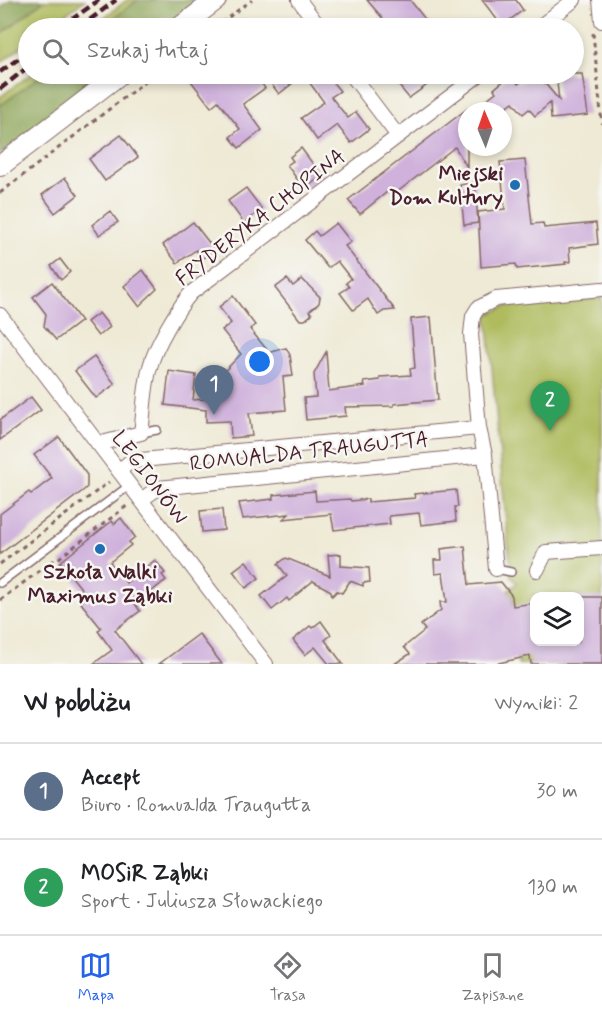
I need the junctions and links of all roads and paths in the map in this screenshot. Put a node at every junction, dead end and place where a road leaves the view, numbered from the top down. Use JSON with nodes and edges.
{"nodes":[{"id":1,"x":216,"y":0,"type":"edge"},
{"id":2,"x":252,"y":0,"type":"edge"},
{"id":3,"x":299,"y":0,"type":"edge"},
{"id":4,"x":574,"y":0,"type":"edge"},
{"id":5,"x":600,"y":0,"type":"edge"},
{"id":6,"x":192,"y":18,"type":"edge"},
{"id":7,"x":228,"y":18,"type":"edge"},
{"id":8,"x":313,"y":18,"type":"edge"},
{"id":9,"x":551,"y":18,"type":"edge"},
{"id":10,"x":597,"y":23,"type":"edge"},
{"id":11,"x":107,"y":84,"type":"edge"},
{"id":12,"x":142,"y":84,"type":"edge"},
{"id":13,"x":359,"y":84,"type":"edge"},
{"id":14,"x":467,"y":84,"type":"edge"},
{"id":15,"x":602,"y":124,"type":"edge"},
{"id":16,"x":398,"y":136,"type":"junction"},
{"id":17,"x":0,"y":166,"type":"edge"},
{"id":18,"x":0,"y":193,"type":"edge"},
{"id":19,"x":602,"y":289,"type":"edge"},
{"id":20,"x":0,"y":315,"type":"edge"},
{"id":21,"x":479,"y":428,"type":"junction"},
{"id":22,"x":157,"y":430,"type":"dead end"},
{"id":23,"x":141,"y":434,"type":"junction"},
{"id":24,"x":98,"y":444,"type":"junction"},
{"id":25,"x":486,"y":454,"type":"junction"},
{"id":26,"x":116,"y":475,"type":"junction"},
{"id":27,"x":130,"y":485,"type":"junction"},
{"id":28,"x":136,"y":501,"type":"junction"},
{"id":29,"x":602,"y":548,"type":"edge"},
{"id":30,"x":0,"y":564,"type":"edge"},
{"id":31,"x":496,"y":569,"type":"joint"},
{"id":32,"x":537,"y":570,"type":"dead end"},
{"id":33,"x":511,"y":572,"type":"dead end"},
{"id":34,"x":0,"y":583,"type":"edge"},
{"id":35,"x":0,"y":600,"type":"edge"},
{"id":36,"x":266,"y":664,"type":"edge"}],
"edges":[{"from":1,"to":6,"type":"street"},
{"from":2,"to":7,"type":"path"},
{"from":3,"to":8,"type":"street"},
{"from":4,"to":9,"type":"street"},
{"from":5,"to":10,"type":"street"},
{"from":10,"to":15,"type":"path"},
{"from":11,"to":17,"type":"street"},
{"from":12,"to":18,"type":"path"},
{"from":13,"to":16,"type":"street"},
{"from":14,"to":16,"type":"street","name":"FRYDERYKA CHOPINA"},
{"from":16,"to":23,"type":"street","name":"FRYDERYKA CHOPINA"},
{"from":19,"to":21,"type":"street"},
{"from":20,"to":24,"type":"street","name":"LEGIONÓW"},
{"from":21,"to":25,"type":"street"},
{"from":21,"to":26,"type":"street","name":"ROMUALDA TRAUGUTTA"},
{"from":22,"to":23,"type":"lane"},
{"from":23,"to":24,"type":"street"},
{"from":24,"to":26,"type":"street","name":"LEGIONÓW"},
{"from":25,"to":28,"type":"street","name":"ROMUALDA TRAUGUTTA"},
{"from":25,"to":31,"type":"street"},
{"from":26,"to":27,"type":"street","name":"LEGIONÓW"},
{"from":26,"to":30,"type":"path"},
{"from":27,"to":28,"type":"street","name":"LEGIONÓW"},
{"from":27,"to":34,"type":"lane"},
{"from":28,"to":35,"type":"path"},
{"from":28,"to":36,"type":"street","name":"LEGIONÓW"},
{"from":29,"to":32,"type":"street"},
{"from":31,"to":33,"type":"lane"}]}
